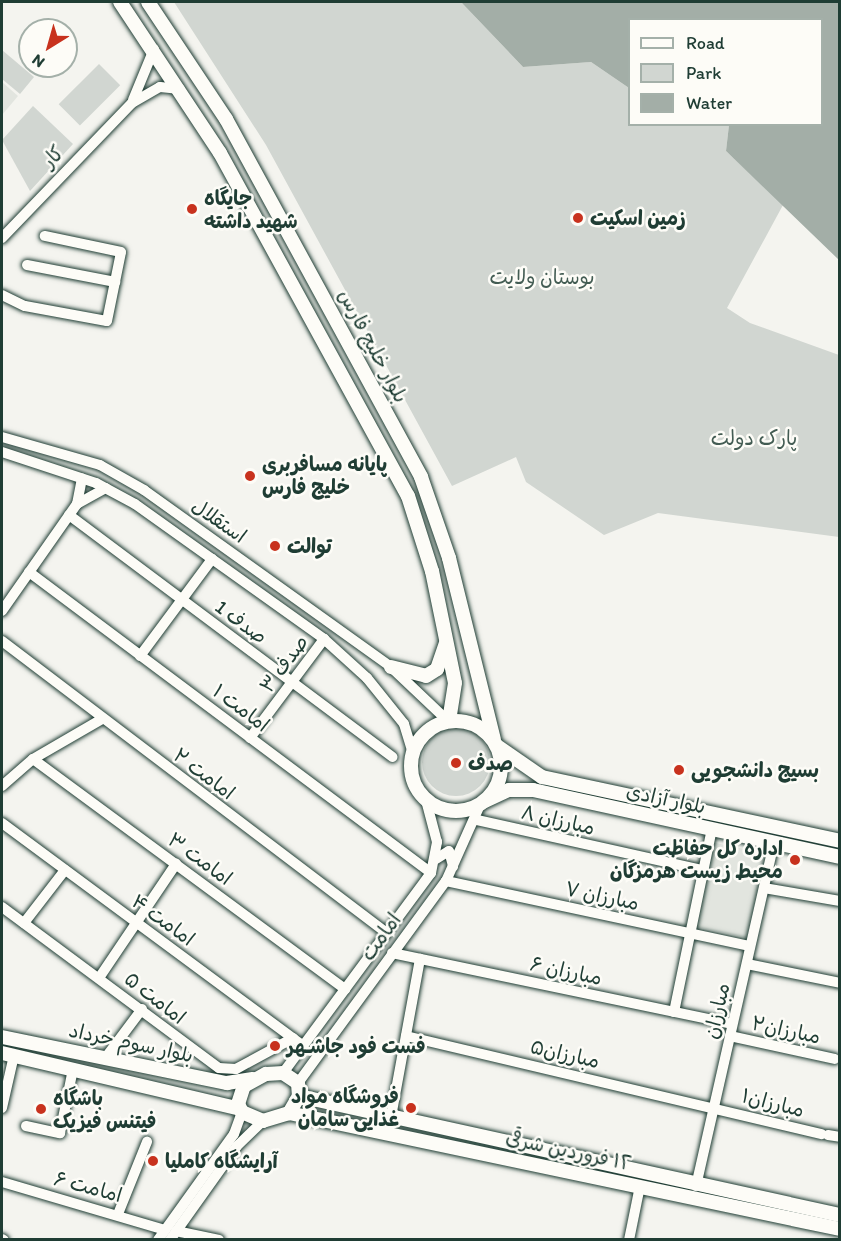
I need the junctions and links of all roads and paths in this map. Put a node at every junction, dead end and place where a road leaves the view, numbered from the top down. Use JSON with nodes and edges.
{"nodes":[{"id":1,"x":120,"y":2,"type":"edge"},
{"id":2,"x":148,"y":2,"type":"edge"},
{"id":3,"x":154,"y":49,"type":"junction"},
{"id":4,"x":180,"y":89,"type":"junction"},
{"id":5,"x":132,"y":103,"type":"junction"},
{"id":6,"x":45,"y":236,"type":"dead end"},
{"id":7,"x":2,"y":238,"type":"edge"},
{"id":8,"x":27,"y":265,"type":"dead end"},
{"id":9,"x":115,"y":282,"type":"junction"},
{"id":10,"x":2,"y":295,"type":"edge"},
{"id":11,"x":2,"y":436,"type":"edge"},
{"id":12,"x":2,"y":452,"type":"edge"},
{"id":13,"x":82,"y":478,"type":"junction"},
{"id":14,"x":106,"y":488,"type":"junction"},
{"id":15,"x":77,"y":504,"type":"junction"},
{"id":16,"x":69,"y":515,"type":"junction"},
{"id":17,"x":212,"y":559,"type":"junction"},
{"id":18,"x":29,"y":572,"type":"junction"},
{"id":19,"x":182,"y":600,"type":"junction"},
{"id":20,"x":3,"y":606,"type":"edge"},
{"id":21,"x":324,"y":639,"type":"junction"},
{"id":22,"x":2,"y":641,"type":"edge"},
{"id":23,"x":447,"y":641,"type":"junction"},
{"id":24,"x":140,"y":656,"type":"junction"},
{"id":25,"x":391,"y":667,"type":"junction"},
{"id":26,"x":292,"y":683,"type":"junction"},
{"id":27,"x":102,"y":720,"type":"junction"},
{"id":28,"x":449,"y":721,"type":"junction"},
{"id":29,"x":250,"y":738,"type":"junction"},
{"id":30,"x":495,"y":743,"type":"junction"},
{"id":31,"x":413,"y":753,"type":"junction"},
{"id":32,"x":392,"y":757,"type":"dead end"},
{"id":33,"x":33,"y":759,"type":"junction"},
{"id":34,"x":2,"y":786,"type":"edge"},
{"id":35,"x":426,"y":800,"type":"junction"},
{"id":36,"x":483,"y":803,"type":"junction"},
{"id":37,"x":477,"y":820,"type":"junction"},
{"id":38,"x":2,"y":823,"type":"edge"},
{"id":39,"x":712,"y":830,"type":"junction"},
{"id":40,"x":840,"y":840,"type":"edge"},
{"id":41,"x":774,"y":843,"type":"junction"},
{"id":42,"x":840,"y":857,"type":"edge"},
{"id":43,"x":436,"y":859,"type":"junction"},
{"id":44,"x":176,"y":864,"type":"junction"},
{"id":45,"x":452,"y":869,"type":"junction"},
{"id":46,"x":65,"y":870,"type":"junction"},
{"id":47,"x":702,"y":870,"type":"junction"},
{"id":48,"x":431,"y":873,"type":"junction"},
{"id":49,"x":446,"y":880,"type":"junction"},
{"id":50,"x":764,"y":888,"type":"junction"},
{"id":51,"x":840,"y":901,"type":"edge"},
{"id":52,"x":2,"y":907,"type":"edge"},
{"id":53,"x":24,"y":923,"type":"junction"},
{"id":54,"x":137,"y":923,"type":"junction"},
{"id":55,"x":387,"y":933,"type":"junction"},
{"id":56,"x":687,"y":933,"type":"junction"},
{"id":57,"x":750,"y":946,"type":"junction"},
{"id":58,"x":392,"y":953,"type":"junction"},
{"id":59,"x":420,"y":959,"type":"junction"},
{"id":60,"x":747,"y":964,"type":"junction"},
{"id":61,"x":99,"y":978,"type":"junction"},
{"id":62,"x":840,"y":983,"type":"edge"},
{"id":63,"x":345,"y":989,"type":"junction"},
{"id":64,"x":142,"y":1010,"type":"junction"},
{"id":65,"x":674,"y":1012,"type":"junction"},
{"id":66,"x":732,"y":1024,"type":"junction"},
{"id":67,"x":406,"y":1036,"type":"junction"},
{"id":68,"x":730,"y":1036,"type":"junction"},
{"id":69,"x":2,"y":1037,"type":"edge"},
{"id":70,"x":293,"y":1038,"type":"junction"},
{"id":71,"x":303,"y":1046,"type":"junction"},
{"id":72,"x":8,"y":1054,"type":"edge"},
{"id":73,"x":106,"y":1057,"type":"junction"},
{"id":74,"x":835,"y":1059,"type":"dead end"},
{"id":75,"x":73,"y":1069,"type":"junction"},
{"id":76,"x":283,"y":1072,"type":"junction"},
{"id":77,"x":202,"y":1078,"type":"junction"},
{"id":78,"x":253,"y":1079,"type":"junction"},
{"id":79,"x":298,"y":1089,"type":"junction"},
{"id":80,"x":203,"y":1098,"type":"junction"},
{"id":81,"x":328,"y":1104,"type":"junction"},
{"id":82,"x":2,"y":1108,"type":"edge"},
{"id":83,"x":716,"y":1108,"type":"junction"},
{"id":84,"x":241,"y":1111,"type":"junction"},
{"id":85,"x":289,"y":1113,"type":"junction"},
{"id":86,"x":391,"y":1117,"type":"junction"},
{"id":87,"x":326,"y":1119,"type":"junction"},
{"id":88,"x":263,"y":1121,"type":"junction"},
{"id":89,"x":26,"y":1125,"type":"dead end"},
{"id":90,"x":840,"y":1137,"type":"edge"},
{"id":91,"x":147,"y":1142,"type":"dead end"},
{"id":92,"x":2,"y":1182,"type":"edge"},
{"id":93,"x":640,"y":1186,"type":"junction"},
{"id":94,"x":696,"y":1186,"type":"junction"},
{"id":95,"x":118,"y":1214,"type":"junction"},
{"id":96,"x":840,"y":1215,"type":"edge"},
{"id":97,"x":840,"y":1229,"type":"edge"},
{"id":98,"x":167,"y":1235,"type":"edge"},
{"id":99,"x":219,"y":1239,"type":"edge"},
{"id":100,"x":629,"y":1239,"type":"edge"}],
"edges":[{"from":1,"to":3,"type":"main road","name":"بلوار خلیج فارس"},
{"from":2,"to":30,"type":"main road","name":"بلوار خلیج فارس"},
{"from":3,"to":4,"type":"main road","name":"بلوار خلیج فارس"},
{"from":3,"to":5,"type":"street"},
{"from":4,"to":5,"type":"street"},
{"from":4,"to":23,"type":"main road","name":"بلوار خلیج فارس"},
{"from":5,"to":7,"type":"street","name":"کار"},
{"from":6,"to":9,"type":"street"},
{"from":8,"to":9,"type":"street"},
{"from":9,"to":10,"type":"street"},
{"from":11,"to":25,"type":"street","name":"استقلال"},
{"from":12,"to":13,"type":"street","name":"استقلال"},
{"from":13,"to":14,"type":"street","name":"استقلال"},
{"from":13,"to":15,"type":"street"},
{"from":14,"to":15,"type":"street"},
{"from":14,"to":17,"type":"street","name":"استقلال"},
{"from":15,"to":16,"type":"street"},
{"from":16,"to":18,"type":"street"},
{"from":16,"to":19,"type":"street","name":"صدف 1"},
{"from":17,"to":19,"type":"street"},
{"from":17,"to":21,"type":"street","name":"استقلال"},
{"from":18,"to":20,"type":"street"},
{"from":18,"to":24,"type":"street","name":"امامت ۱"},
{"from":19,"to":24,"type":"street"},
{"from":19,"to":26,"type":"street","name":"صدف 1"},
{"from":21,"to":26,"type":"street","name":"صدف ۳"},
{"from":21,"to":31,"type":"street","name":"استقلال"},
{"from":22,"to":27,"type":"street","name":"امامت ۲"},
{"from":23,"to":25,"type":"main road"},
{"from":23,"to":28,"type":"main road","name":"بلوار خلیج فارس"},
{"from":24,"to":29,"type":"street","name":"امامت ۱"},
{"from":25,"to":28,"type":"street","name":"استقلال"},
{"from":26,"to":29,"type":"street","name":"صدف ۳"},
{"from":26,"to":32,"type":"street","name":"صدف 1"},
{"from":27,"to":33,"type":"street"},
{"from":27,"to":55,"type":"street","name":"امامت ۲"},
{"from":28,"to":30,"type":"main road"},
{"from":28,"to":31,"type":"main road"},
{"from":29,"to":48,"type":"street","name":"امامت ۱"},
{"from":30,"to":36,"type":"main road"},
{"from":30,"to":40,"type":"main road","name":"بلوار آزادی"},
{"from":31,"to":35,"type":"main road"},
{"from":33,"to":34,"type":"street"},
{"from":33,"to":44,"type":"street","name":"امامت ۳"},
{"from":35,"to":36,"type":"main road"},
{"from":35,"to":43,"type":"street","name":"امامت"},
{"from":36,"to":37,"type":"street","name":"امامت"},
{"from":36,"to":39,"type":"main road","name":"بلوار آزادی"},
{"from":37,"to":45,"type":"street","name":"امامت"},
{"from":37,"to":47,"type":"street","name":"مبارزان ۸"},
{"from":38,"to":46,"type":"street","name":"امامت ۴"},
{"from":39,"to":41,"type":"main road","name":"بلوار آزادی"},
{"from":39,"to":47,"type":"street"},
{"from":41,"to":42,"type":"main road","name":"بلوار آزادی"},
{"from":41,"to":50,"type":"street","name":"مبارزان"},
{"from":43,"to":45,"type":"street"},
{"from":43,"to":48,"type":"street","name":"امامت"},
{"from":44,"to":54,"type":"street"},
{"from":44,"to":63,"type":"street","name":"امامت ۳"},
{"from":45,"to":49,"type":"street","name":"امامت"},
{"from":46,"to":53,"type":"street"},
{"from":46,"to":54,"type":"street","name":"امامت ۴"},
{"from":47,"to":56,"type":"street"},
{"from":48,"to":55,"type":"street","name":"امامت"},
{"from":49,"to":56,"type":"street","name":"مبارزان ۷"},
{"from":49,"to":58,"type":"street","name":"امامت"},
{"from":50,"to":51,"type":"street"},
{"from":50,"to":57,"type":"street","name":"مبارزان"},
{"from":52,"to":53,"type":"street","name":"امامت ۵"},
{"from":53,"to":61,"type":"street","name":"امامت ۵"},
{"from":54,"to":61,"type":"street"},
{"from":54,"to":70,"type":"street","name":"امامت ۴"},
{"from":55,"to":63,"type":"street","name":"امامت"},
{"from":56,"to":57,"type":"street","name":"مبارزان ۷"},
{"from":56,"to":65,"type":"street"},
{"from":57,"to":60,"type":"street","name":"مبارزان"},
{"from":58,"to":59,"type":"street","name":"مبارزان ۶"},
{"from":58,"to":79,"type":"street","name":"امامت"},
{"from":59,"to":65,"type":"street","name":"مبارزان ۶"},
{"from":59,"to":67,"type":"street"},
{"from":60,"to":62,"type":"street"},
{"from":60,"to":66,"type":"street","name":"مبارزان"},
{"from":61,"to":64,"type":"street","name":"امامت ۵"},
{"from":63,"to":71,"type":"street","name":"امامت"},
{"from":64,"to":70,"type":"street","name":"امامت ۵"},
{"from":64,"to":73,"type":"street"},
{"from":65,"to":66,"type":"street","name":"مبارزان ۶"},
{"from":66,"to":68,"type":"street","name":"مبارزان"},
{"from":67,"to":83,"type":"street","name":"مبارزان۵"},
{"from":67,"to":86,"type":"street"},
{"from":68,"to":74,"type":"street","name":"مبارزان۲"},
{"from":68,"to":83,"type":"street","name":"مبارزان"},
{"from":69,"to":73,"type":"main road","name":"بلوار سوم خرداد"},
{"from":70,"to":71,"type":"street","name":"امامت ۴"},
{"from":71,"to":76,"type":"street","name":"امامت"},
{"from":72,"to":75,"type":"main road","name":"بلوار سوم خرداد"},
{"from":72,"to":82,"type":"street"},
{"from":73,"to":77,"type":"main road","name":"بلوار سوم خرداد"},
{"from":75,"to":80,"type":"main road","name":"بلوار سوم خرداد"},
{"from":75,"to":89,"type":"street"},
{"from":76,"to":78,"type":"main road"},
{"from":76,"to":79,"type":"main road"},
{"from":77,"to":78,"type":"main road","name":"بلوار سوم خرداد"},
{"from":77,"to":80,"type":"main road"},
{"from":78,"to":84,"type":"main road"},
{"from":79,"to":81,"type":"main road","name":"١٢ فروردین شرقی"},
{"from":79,"to":85,"type":"main road"},
{"from":80,"to":84,"type":"main road","name":"بلوار سوم خرداد"},
{"from":81,"to":86,"type":"main road","name":"١٢ فروردین شرقی"},
{"from":81,"to":87,"type":"main road"},
{"from":83,"to":90,"type":"street","name":"مبارزان۱"},
{"from":83,"to":94,"type":"street","name":"مبارزان"},
{"from":84,"to":88,"type":"main road"},
{"from":84,"to":98,"type":"street"},
{"from":85,"to":87,"type":"main road","name":"١٢ فروردین شرقی"},
{"from":85,"to":88,"type":"main road"},
{"from":86,"to":94,"type":"main road","name":"١٢ فروردین شرقی"},
{"from":87,"to":93,"type":"main road","name":"١٢ فروردین شرقی"},
{"from":88,"to":98,"type":"street"},
{"from":91,"to":95,"type":"street"},
{"from":92,"to":95,"type":"street","name":"امامت ۶"},
{"from":93,"to":97,"type":"main road","name":"١٢ فروردین شرقی"},
{"from":93,"to":100,"type":"street"},
{"from":94,"to":96,"type":"main road","name":"١٢ فروردین شرقی"},
{"from":95,"to":98,"type":"street","name":"امامت ۶"},
{"from":98,"to":99,"type":"street","name":"امامت ۶"}]}
